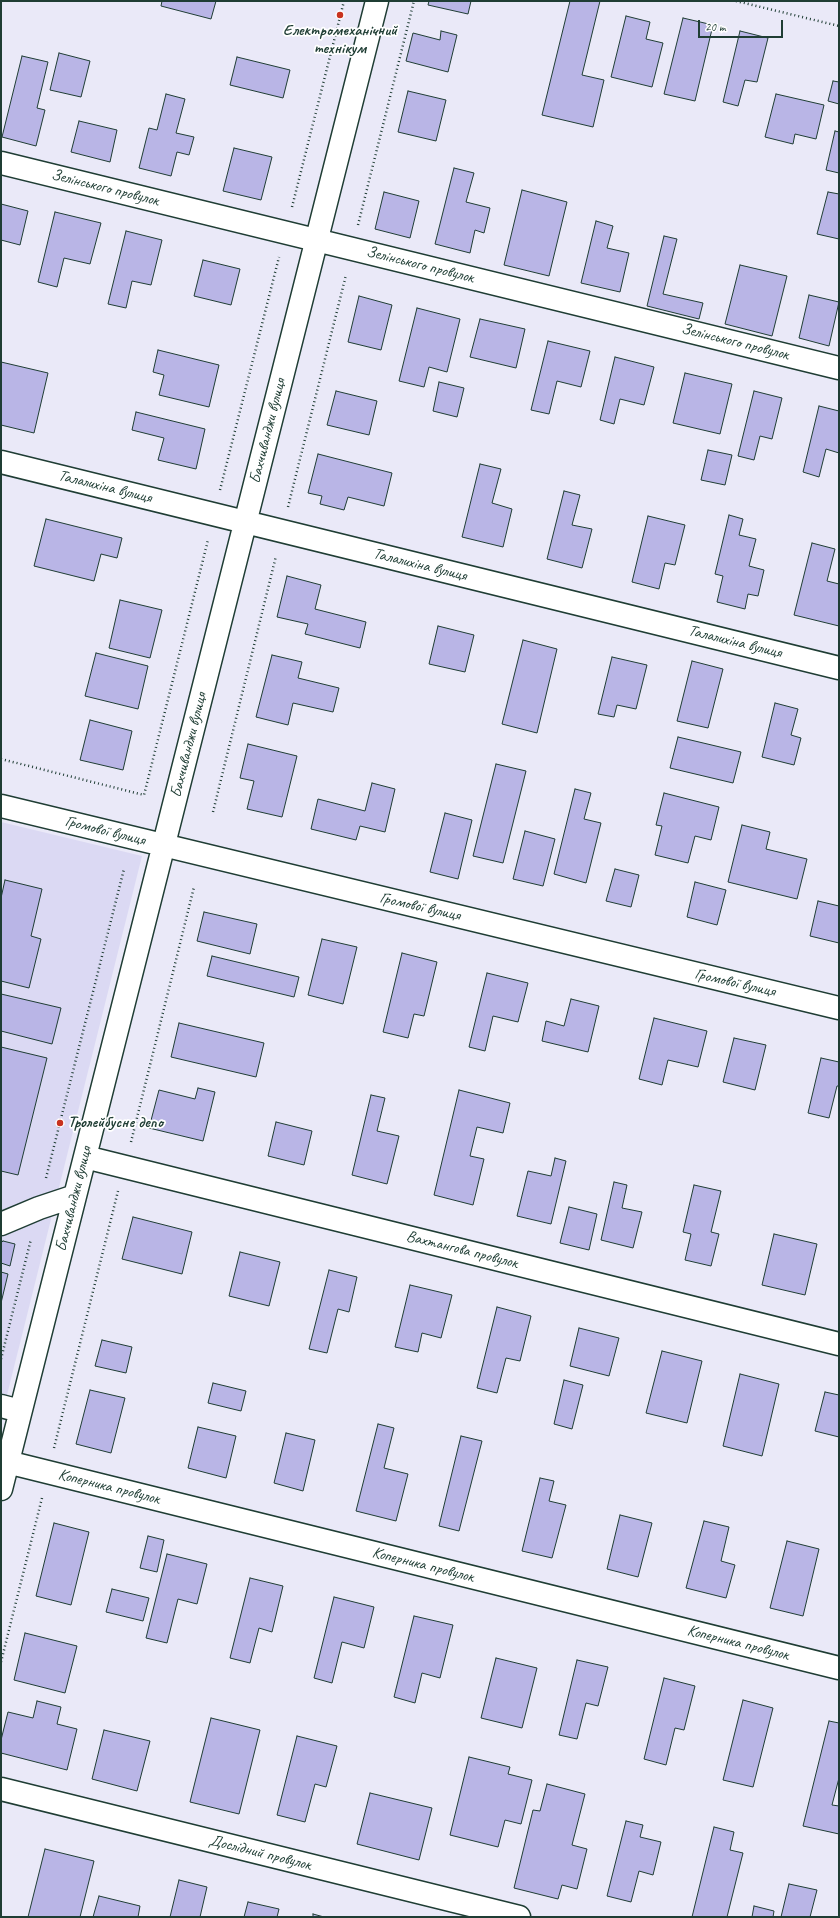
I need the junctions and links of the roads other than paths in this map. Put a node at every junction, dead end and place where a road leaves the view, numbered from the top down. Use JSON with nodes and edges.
{"nodes":[{"id":1,"x":377,"y":1,"type":"edge"},
{"id":2,"x":1,"y":163,"type":"edge"},
{"id":3,"x":316,"y":240,"type":"junction"},
{"id":4,"x":839,"y":368,"type":"edge"},
{"id":5,"x":1,"y":462,"type":"edge"},
{"id":6,"x":245,"y":522,"type":"junction"},
{"id":7,"x":839,"y":668,"type":"edge"},
{"id":8,"x":1,"y":806,"type":"edge"},
{"id":9,"x":163,"y":846,"type":"junction"},
{"id":10,"x":839,"y":1008,"type":"edge"},
{"id":11,"x":85,"y":1156,"type":"junction"},
{"id":12,"x":75,"y":1196,"type":"junction"},
{"id":13,"x":1,"y":1224,"type":"edge"},
{"id":14,"x":839,"y":1344,"type":"edge"},
{"id":15,"x":11,"y":1409,"type":"edge"},
{"id":16,"x":8,"y":1462,"type":"junction"},
{"id":17,"x":1,"y":1488,"type":"edge"},
{"id":18,"x":839,"y":1668,"type":"edge"},
{"id":19,"x":1,"y":1789,"type":"edge"},
{"id":20,"x":519,"y":1917,"type":"edge"}],
"edges":[{"from":1,"to":3,"type":"street","name":"Бахчиванджи вулиця"},
{"from":2,"to":3,"type":"street","name":"Зелінського провулок"},
{"from":3,"to":4,"type":"street","name":"Зелінського провулок"},
{"from":3,"to":6,"type":"street","name":"Бахчиванджи вулиця"},
{"from":5,"to":6,"type":"street","name":"Талалихіна вулиця"},
{"from":6,"to":7,"type":"street","name":"Талалихіна вулиця"},
{"from":6,"to":9,"type":"street","name":"Бахчиванджи вулиця"},
{"from":8,"to":9,"type":"street","name":"Громової вулиця"},
{"from":9,"to":10,"type":"street","name":"Громової вулиця"},
{"from":9,"to":11,"type":"street","name":"Бахчиванджи вулиця"},
{"from":11,"to":12,"type":"street","name":"Бахчиванджи вулиця"},
{"from":11,"to":14,"type":"street","name":"Вахтангова провулок"},
{"from":12,"to":13,"type":"street"},
{"from":12,"to":15,"type":"street","name":"Бахчиванджи вулиця"},
{"from":15,"to":16,"type":"street","name":"Бахчиванджи вулиця"},
{"from":16,"to":17,"type":"street","name":"Бахчиванджи вулиця"},
{"from":16,"to":18,"type":"street","name":"Коперника провулок"},
{"from":19,"to":20,"type":"street","name":"Дослідний провулок"}]}
